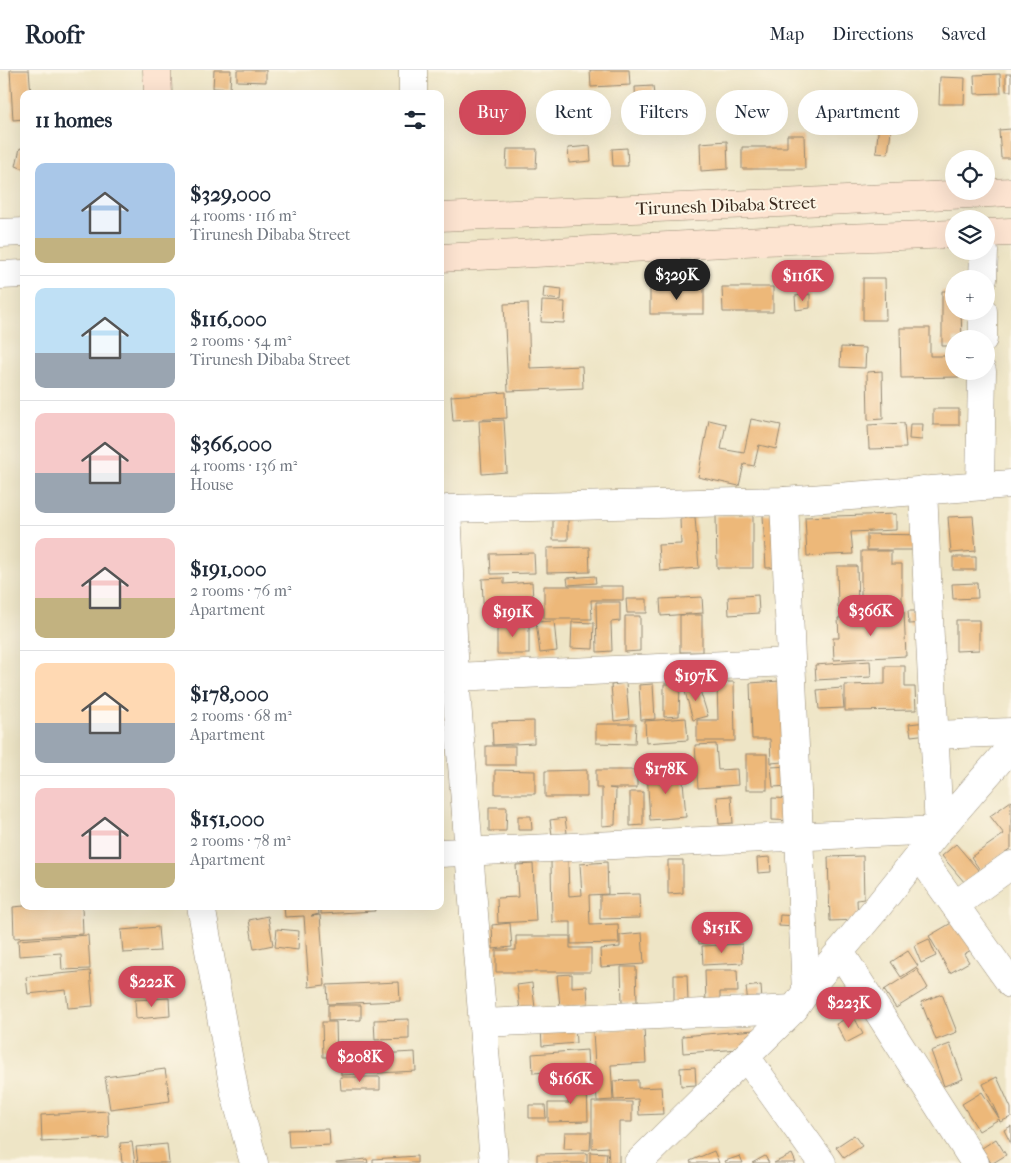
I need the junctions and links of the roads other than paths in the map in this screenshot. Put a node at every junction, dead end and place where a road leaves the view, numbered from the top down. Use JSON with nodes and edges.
{"nodes":[{"id":1,"x":157,"y":70,"type":"edge"},
{"id":2,"x":413,"y":70,"type":"edge"},
{"id":3,"x":158,"y":90,"type":"edge"},
{"id":4,"x":413,"y":90,"type":"edge"},
{"id":5,"x":1011,"y":192,"type":"edge"},
{"id":6,"x":444,"y":217,"type":"edge"},
{"id":7,"x":20,"y":232,"type":"edge"},
{"id":8,"x":1011,"y":232,"type":"edge"},
{"id":9,"x":995,"y":233,"type":"edge"},
{"id":10,"x":0,"y":234,"type":"edge"},
{"id":11,"x":945,"y":234,"type":"edge"},
{"id":12,"x":444,"y":258,"type":"edge"},
{"id":13,"x":20,"y":274,"type":"edge"},
{"id":14,"x":0,"y":275,"type":"edge"},
{"id":15,"x":982,"y":380,"type":"edge"},
{"id":16,"x":1011,"y":484,"type":"edge"},
{"id":17,"x":980,"y":486,"type":"junction"},
{"id":18,"x":923,"y":490,"type":"junction"},
{"id":19,"x":784,"y":501,"type":"junction"},
{"id":20,"x":791,"y":662,"type":"junction"},
{"id":21,"x":455,"y":677,"type":"junction"},
{"id":22,"x":1011,"y":732,"type":"edge"},
{"id":23,"x":935,"y":735,"type":"junction"},
{"id":24,"x":1011,"y":747,"type":"edge"},
{"id":25,"x":939,"y":830,"type":"junction"},
{"id":26,"x":799,"y":836,"type":"junction"},
{"id":27,"x":468,"y":851,"type":"junction"},
{"id":28,"x":444,"y":853,"type":"edge"},
{"id":29,"x":920,"y":854,"type":"junction"},
{"id":30,"x":1011,"y":865,"type":"edge"},
{"id":31,"x":955,"y":905,"type":"junction"},
{"id":32,"x":202,"y":910,"type":"edge"},
{"id":33,"x":840,"y":952,"type":"junction"},
{"id":34,"x":1011,"y":984,"type":"edge"},
{"id":35,"x":800,"y":1001,"type":"junction"},
{"id":36,"x":482,"y":1023,"type":"junction"},
{"id":37,"x":746,"y":1057,"type":"junction"},
{"id":38,"x":645,"y":1160,"type":"edge"},
{"id":39,"x":254,"y":1163,"type":"edge"},
{"id":40,"x":494,"y":1163,"type":"edge"},
{"id":41,"x":822,"y":1163,"type":"edge"},
{"id":42,"x":975,"y":1163,"type":"edge"}],
"edges":[{"from":1,"to":3,"type":"main road"},
{"from":2,"to":4,"type":"street"},
{"from":5,"to":6,"type":"main road","name":"Tirunesh Dibaba Street"},
{"from":7,"to":10,"type":"street"},
{"from":8,"to":9,"type":"main road"},
{"from":11,"to":12,"type":"main road","name":"Tirunesh Dibaba Street"},
{"from":13,"to":14,"type":"street"},
{"from":15,"to":17,"type":"street"},
{"from":16,"to":17,"type":"street"},
{"from":17,"to":18,"type":"street"},
{"from":18,"to":19,"type":"street"},
{"from":18,"to":23,"type":"street"},
{"from":19,"to":20,"type":"street"},
{"from":19,"to":21,"type":"street"},
{"from":20,"to":21,"type":"street"},
{"from":20,"to":26,"type":"street"},
{"from":21,"to":27,"type":"street"},
{"from":22,"to":23,"type":"street"},
{"from":23,"to":25,"type":"street"},
{"from":24,"to":25,"type":"street"},
{"from":25,"to":26,"type":"street"},
{"from":25,"to":29,"type":"street"},
{"from":26,"to":27,"type":"street"},
{"from":26,"to":35,"type":"street"},
{"from":27,"to":28,"type":"street"},
{"from":27,"to":36,"type":"street"},
{"from":29,"to":31,"type":"street"},
{"from":29,"to":33,"type":"street"},
{"from":30,"to":31,"type":"street"},
{"from":31,"to":34,"type":"street"},
{"from":32,"to":39,"type":"street"},
{"from":33,"to":35,"type":"street"},
{"from":33,"to":42,"type":"street"},
{"from":35,"to":36,"type":"street"},
{"from":35,"to":37,"type":"street"},
{"from":36,"to":40,"type":"street"},
{"from":37,"to":38,"type":"street"},
{"from":37,"to":41,"type":"street"}]}
